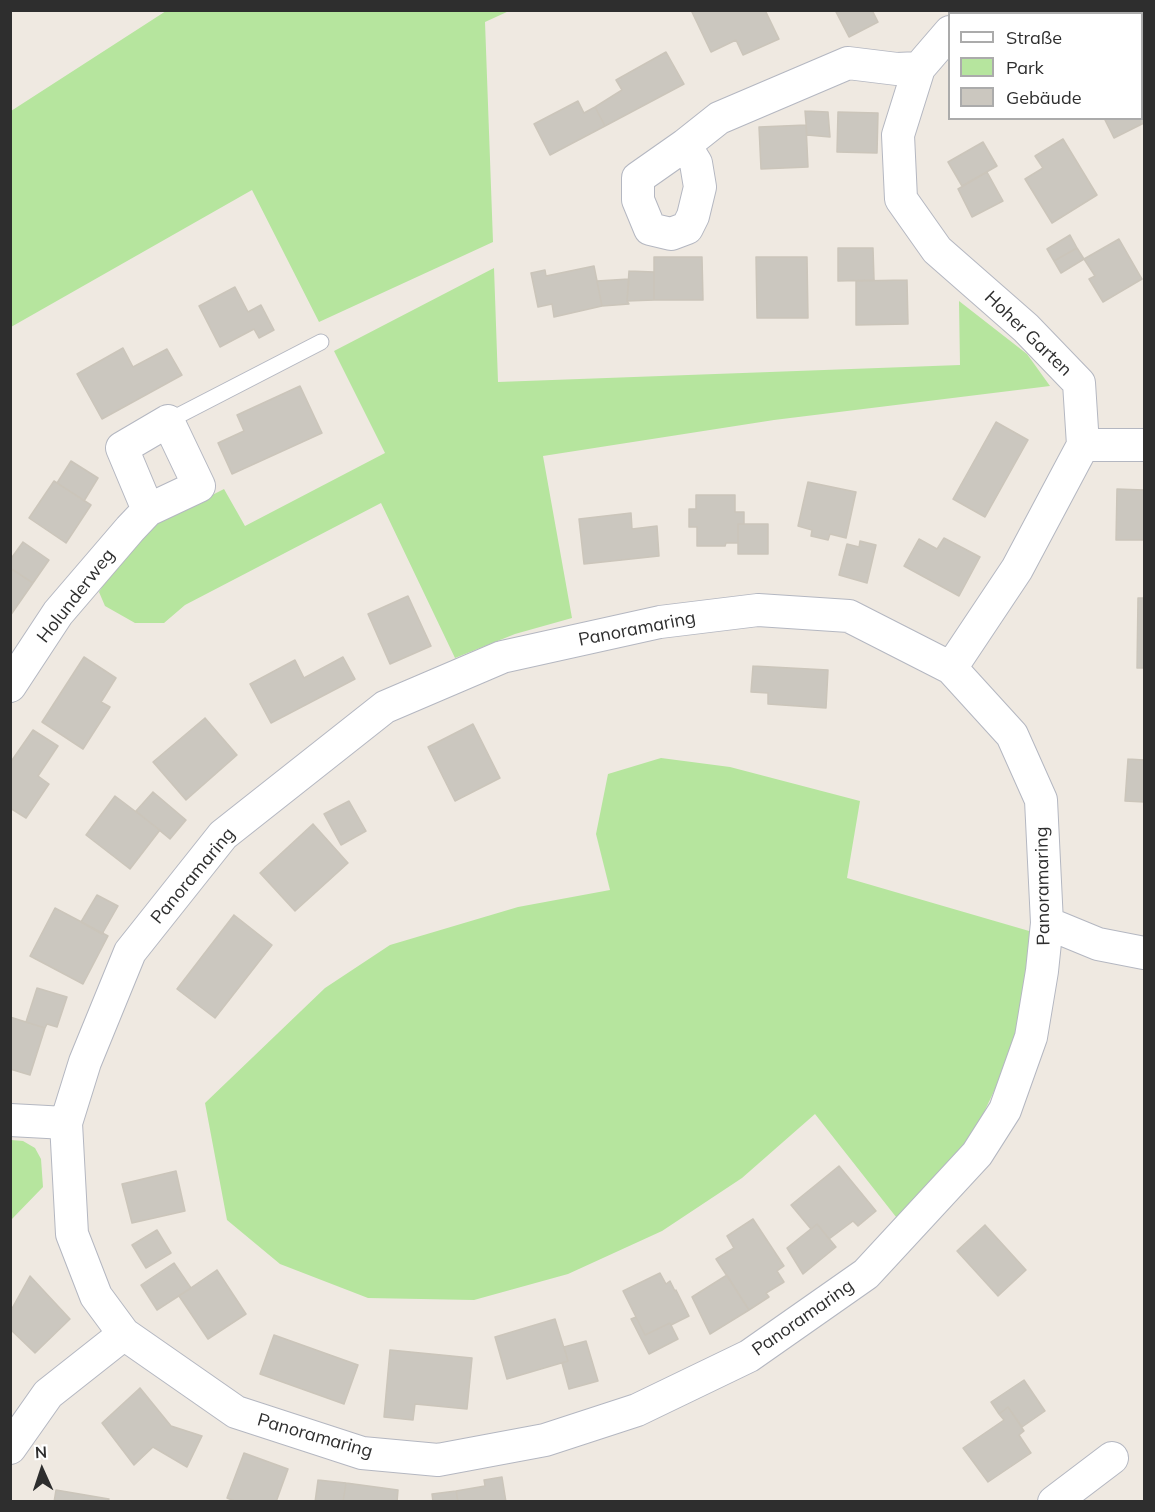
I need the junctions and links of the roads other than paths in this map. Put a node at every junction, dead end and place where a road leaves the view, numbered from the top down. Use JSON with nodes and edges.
{"nodes":[{"id":1,"x":948,"y":34,"type":"edge"},
{"id":2,"x":919,"y":68,"type":"junction"},
{"id":3,"x":685,"y":145,"type":"dead end"},
{"id":4,"x":321,"y":342,"type":"dead end"},
{"id":5,"x":168,"y":421,"type":"junction"},
{"id":6,"x":1083,"y":445,"type":"junction"},
{"id":7,"x":1144,"y":445,"type":"edge"},
{"id":8,"x":148,"y":510,"type":"junction"},
{"id":9,"x":951,"y":668,"type":"junction"},
{"id":10,"x":10,"y":686,"type":"edge"},
{"id":11,"x":1047,"y":923,"type":"junction"},
{"id":12,"x":1144,"y":953,"type":"edge"},
{"id":13,"x":10,"y":1120,"type":"edge"},
{"id":14,"x":66,"y":1123,"type":"junction"},
{"id":15,"x":124,"y":1334,"type":"junction"},
{"id":16,"x":10,"y":1448,"type":"edge"},
{"id":17,"x":1112,"y":1458,"type":"dead end"},
{"id":18,"x":1054,"y":1502,"type":"edge"}],
"edges":[{"from":1,"to":2,"type":"street","name":"Hoher Garten"},
{"from":2,"to":3,"type":"street"},
{"from":2,"to":6,"type":"street","name":"Hoher Garten"},
{"from":4,"to":5,"type":"lane"},
{"from":5,"to":8,"type":"street"},
{"from":5,"to":8,"type":"street","name":"Holunderweg"},
{"from":6,"to":7,"type":"street"},
{"from":6,"to":9,"type":"street"},
{"from":8,"to":10,"type":"street","name":"Holunderweg"},
{"from":9,"to":11,"type":"street","name":"Panoramaring"},
{"from":9,"to":14,"type":"street","name":"Panoramaring"},
{"from":11,"to":12,"type":"street"},
{"from":11,"to":15,"type":"street","name":"Panoramaring"},
{"from":13,"to":14,"type":"street"},
{"from":14,"to":15,"type":"street","name":"Panoramaring"},
{"from":15,"to":16,"type":"street"},
{"from":17,"to":18,"type":"street"}]}
